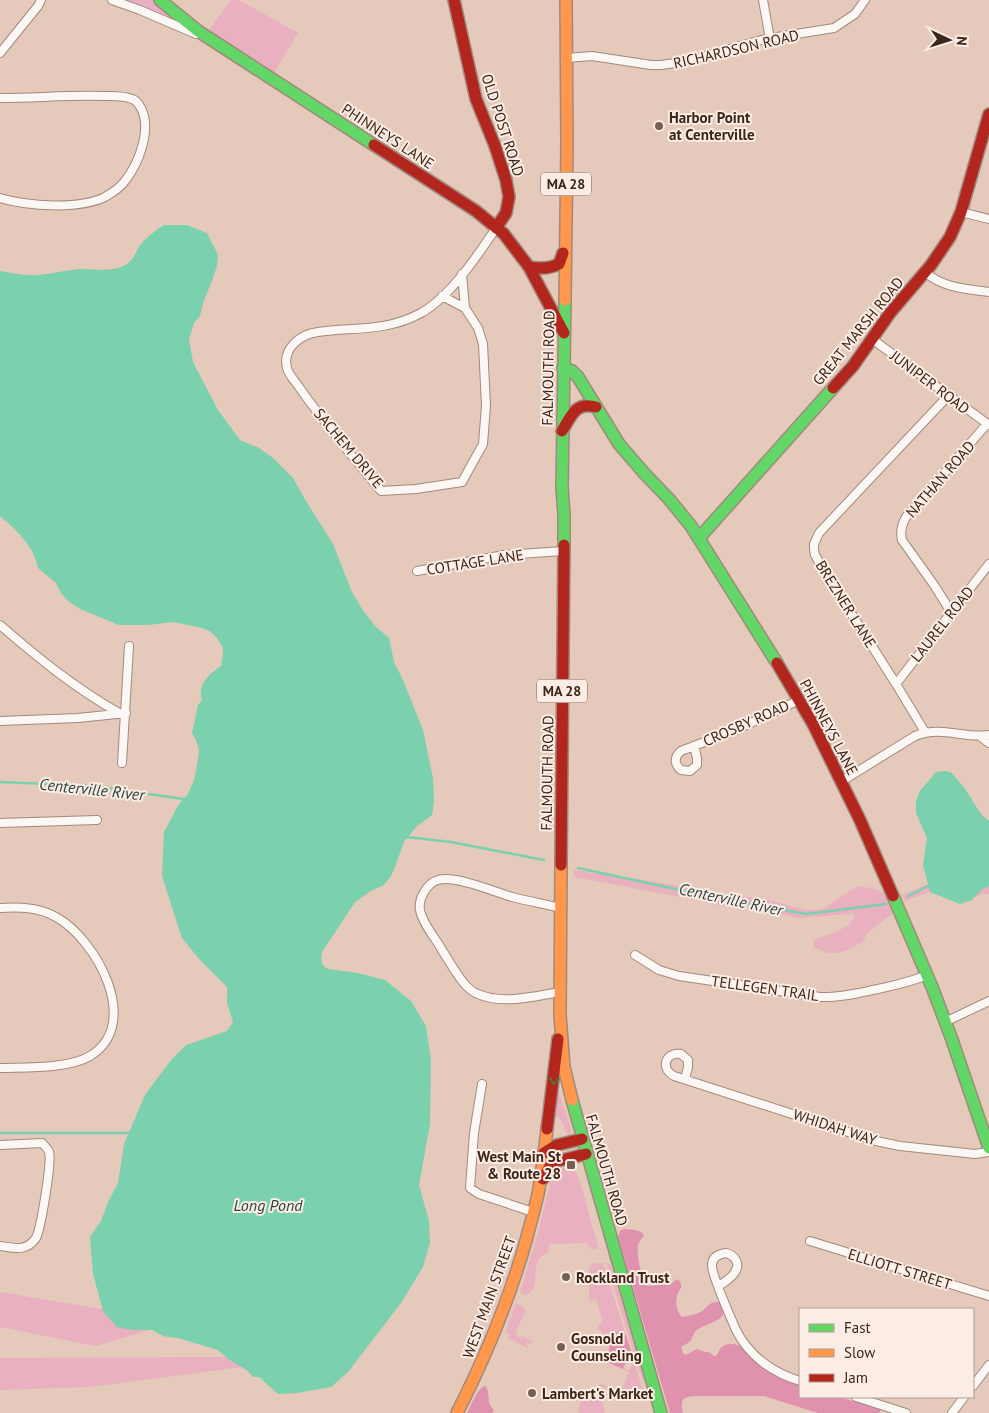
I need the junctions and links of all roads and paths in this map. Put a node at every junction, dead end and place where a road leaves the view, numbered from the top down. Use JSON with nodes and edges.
{"nodes":[{"id":1,"x":41,"y":0,"type":"edge"},
{"id":2,"x":112,"y":0,"type":"edge"},
{"id":3,"x":160,"y":0,"type":"edge"},
{"id":4,"x":454,"y":0,"type":"edge"},
{"id":5,"x":566,"y":0,"type":"edge"},
{"id":6,"x":764,"y":0,"type":"edge"},
{"id":7,"x":865,"y":0,"type":"edge"},
{"id":8,"x":770,"y":38,"type":"junction"},
{"id":9,"x":215,"y":42,"type":"junction"},
{"id":10,"x":0,"y":53,"type":"edge"},
{"id":11,"x":566,"y":58,"type":"junction"},
{"id":12,"x":0,"y":98,"type":"edge"},
{"id":13,"x":989,"y":114,"type":"edge"},
{"id":14,"x":0,"y":198,"type":"edge"},
{"id":15,"x":962,"y":212,"type":"junction"},
{"id":16,"x":989,"y":218,"type":"edge"},
{"id":17,"x":496,"y":228,"type":"junction"},
{"id":18,"x":565,"y":243,"type":"junction"},
{"id":19,"x":529,"y":267,"type":"junction"},
{"id":20,"x":925,"y":272,"type":"junction"},
{"id":21,"x":462,"y":274,"type":"junction"},
{"id":22,"x":989,"y":292,"type":"edge"},
{"id":23,"x":442,"y":296,"type":"junction"},
{"id":24,"x":465,"y":308,"type":"junction"},
{"id":25,"x":564,"y":333,"type":"junction"},
{"id":26,"x":872,"y":339,"type":"junction"},
{"id":27,"x":563,"y":368,"type":"junction"},
{"id":28,"x":948,"y":396,"type":"junction"},
{"id":29,"x":596,"y":407,"type":"junction"},
{"id":30,"x":988,"y":425,"type":"edge"},
{"id":31,"x":562,"y":431,"type":"junction"},
{"id":32,"x":699,"y":538,"type":"junction"},
{"id":33,"x":564,"y":551,"type":"junction"},
{"id":34,"x":989,"y":564,"type":"edge"},
{"id":35,"x":417,"y":572,"type":"dead end"},
{"id":36,"x":951,"y":612,"type":"junction"},
{"id":37,"x":0,"y":625,"type":"edge"},
{"id":38,"x":129,"y":646,"type":"dead end"},
{"id":39,"x":896,"y":684,"type":"junction"},
{"id":40,"x":799,"y":700,"type":"junction"},
{"id":41,"x":122,"y":713,"type":"junction"},
{"id":42,"x":0,"y":721,"type":"edge"},
{"id":43,"x":925,"y":732,"type":"junction"},
{"id":44,"x":989,"y":735,"type":"edge"},
{"id":45,"x":980,"y":736,"type":"junction"},
{"id":46,"x":989,"y":743,"type":"edge"},
{"id":47,"x":694,"y":746,"type":"dead end"},
{"id":48,"x":122,"y":762,"type":"dead end"},
{"id":49,"x":842,"y":781,"type":"junction"},
{"id":50,"x":97,"y":820,"type":"dead end"},
{"id":51,"x":0,"y":823,"type":"edge"},
{"id":52,"x":0,"y":908,"type":"edge"},
{"id":53,"x":561,"y":908,"type":"junction"},
{"id":54,"x":635,"y":955,"type":"dead end"},
{"id":55,"x":927,"y":975,"type":"junction"},
{"id":56,"x":560,"y":992,"type":"junction"},
{"id":57,"x":989,"y":1001,"type":"edge"},
{"id":58,"x":560,"y":1015,"type":"junction"},
{"id":59,"x":946,"y":1022,"type":"junction"},
{"id":60,"x":0,"y":1068,"type":"edge"},
{"id":61,"x":685,"y":1079,"type":"dead end"},
{"id":62,"x":482,"y":1084,"type":"dead end"},
{"id":63,"x":582,"y":1139,"type":"junction"},
{"id":64,"x":0,"y":1145,"type":"edge"},
{"id":65,"x":989,"y":1148,"type":"edge"},
{"id":66,"x":989,"y":1152,"type":"edge"},
{"id":67,"x":544,"y":1153,"type":"junction"},
{"id":68,"x":586,"y":1154,"type":"junction"},
{"id":69,"x":539,"y":1187,"type":"junction"},
{"id":70,"x":534,"y":1212,"type":"junction"},
{"id":71,"x":810,"y":1241,"type":"dead end"},
{"id":72,"x":0,"y":1246,"type":"edge"},
{"id":73,"x":719,"y":1286,"type":"dead end"},
{"id":74,"x":989,"y":1296,"type":"edge"},
{"id":75,"x":989,"y":1365,"type":"edge"},
{"id":76,"x":799,"y":1381,"type":"edge"},
{"id":77,"x":974,"y":1385,"type":"edge"},
{"id":78,"x":859,"y":1398,"type":"edge"},
{"id":79,"x":963,"y":1398,"type":"edge"},
{"id":80,"x":457,"y":1413,"type":"edge"},
{"id":81,"x":661,"y":1413,"type":"edge"},
{"id":82,"x":906,"y":1413,"type":"edge"},
{"id":83,"x":952,"y":1413,"type":"edge"}],
"edges":[{"from":1,"to":10,"type":"street"},
{"from":2,"to":9,"type":"street"},
{"from":3,"to":9,"type":"main road","name":"PHINNEYS LANE"},
{"from":4,"to":17,"type":"main road","name":"OLD POST ROAD"},
{"from":5,"to":11,"type":"main road","name":"FALMOUTH ROAD","number":"MA 28"},
{"from":6,"to":8,"type":"street"},
{"from":7,"to":8,"type":"street","name":"RICHARDSON ROAD"},
{"from":8,"to":11,"type":"street","name":"RICHARDSON ROAD"},
{"from":9,"to":17,"type":"main road","name":"PHINNEYS LANE"},
{"from":11,"to":18,"type":"main road","name":"FALMOUTH ROAD","number":"MA 28"},
{"from":12,"to":14,"type":"street"},
{"from":13,"to":15,"type":"main road","name":"GREAT MARSH ROAD"},
{"from":15,"to":16,"type":"street"},
{"from":15,"to":20,"type":"main road","name":"GREAT MARSH ROAD"},
{"from":17,"to":19,"type":"main road","name":"PHINNEYS LANE"},
{"from":17,"to":21,"type":"street","name":"SACHEM DRIVE"},
{"from":18,"to":19,"type":"main road"},
{"from":18,"to":25,"type":"main road","name":"FALMOUTH ROAD","number":"MA 28"},
{"from":19,"to":25,"type":"main road","name":"PHINNEYS LANE"},
{"from":20,"to":22,"type":"street"},
{"from":20,"to":26,"type":"main road","name":"GREAT MARSH ROAD"},
{"from":21,"to":23,"type":"street","name":"SACHEM DRIVE"},
{"from":21,"to":24,"type":"street","name":"SACHEM DRIVE"},
{"from":23,"to":24,"type":"street","name":"SACHEM DRIVE"},
{"from":23,"to":24,"type":"street","name":"SACHEM DRIVE"},
{"from":25,"to":27,"type":"main road","name":"FALMOUTH ROAD","number":"MA 28"},
{"from":26,"to":28,"type":"street","name":"JUNIPER ROAD"},
{"from":26,"to":32,"type":"main road","name":"GREAT MARSH ROAD"},
{"from":27,"to":29,"type":"main road","name":"PHINNEYS LANE"},
{"from":27,"to":31,"type":"main road","name":"FALMOUTH ROAD","number":"MA 28"},
{"from":28,"to":30,"type":"street","name":"JUNIPER ROAD"},
{"from":28,"to":39,"type":"street","name":"BREZNER LANE"},
{"from":29,"to":31,"type":"main road"},
{"from":29,"to":32,"type":"main road","name":"PHINNEYS LANE"},
{"from":30,"to":36,"type":"street","name":"NATHAN ROAD"},
{"from":31,"to":33,"type":"main road","name":"FALMOUTH ROAD","number":"MA 28"},
{"from":32,"to":40,"type":"main road","name":"PHINNEYS LANE"},
{"from":33,"to":35,"type":"street","name":"COTTAGE LANE"},
{"from":33,"to":53,"type":"main road","name":"FALMOUTH ROAD","number":"MA 28"},
{"from":34,"to":36,"type":"street","name":"LAUREL ROAD"},
{"from":36,"to":39,"type":"street","name":"LAUREL ROAD"},
{"from":37,"to":41,"type":"street"},
{"from":38,"to":41,"type":"street"},
{"from":39,"to":43,"type":"street","name":"BREZNER LANE"},
{"from":40,"to":47,"type":"street","name":"CROSBY ROAD"},
{"from":40,"to":49,"type":"main road","name":"PHINNEYS LANE"},
{"from":41,"to":42,"type":"street"},
{"from":41,"to":48,"type":"street"},
{"from":43,"to":45,"type":"street"},
{"from":43,"to":49,"type":"street"},
{"from":44,"to":45,"type":"street"},
{"from":45,"to":46,"type":"street"},
{"from":49,"to":55,"type":"main road","name":"PHINNEYS LANE"},
{"from":50,"to":51,"type":"street"},
{"from":52,"to":60,"type":"street"},
{"from":53,"to":56,"type":"main road","name":"FALMOUTH ROAD","number":"MA 28"},
{"from":53,"to":56,"type":"street"},
{"from":54,"to":55,"type":"street","name":"TELLEGEN TRAIL"},
{"from":55,"to":59,"type":"main road","name":"PHINNEYS LANE"},
{"from":56,"to":58,"type":"main road","name":"FALMOUTH ROAD","number":"MA 28"},
{"from":57,"to":59,"type":"street"},
{"from":58,"to":63,"type":"main road","name":"FALMOUTH ROAD","number":"MA 28"},
{"from":58,"to":67,"type":"main road","name":"WEST MAIN STREET","one_way":true},
{"from":59,"to":65,"type":"main road","name":"PHINNEYS LANE"},
{"from":61,"to":66,"type":"street","name":"WHIDAH WAY"},
{"from":62,"to":70,"type":"street"},
{"from":63,"to":67,"type":"main road"},
{"from":63,"to":68,"type":"main road","name":"FALMOUTH ROAD","number":"MA 28"},
{"from":64,"to":72,"type":"street"},
{"from":67,"to":69,"type":"main road","name":"WEST MAIN STREET"},
{"from":68,"to":69,"type":"main road","name":"WEST MAIN STREET"},
{"from":68,"to":81,"type":"main road","name":"FALMOUTH ROAD","number":"MA 28"},
{"from":69,"to":70,"type":"main road","name":"WEST MAIN STREET"},
{"from":70,"to":80,"type":"main road","name":"WEST MAIN STREET"},
{"from":71,"to":74,"type":"street","name":"ELLIOTT STREET"},
{"from":73,"to":76,"type":"street"},
{"from":75,"to":77,"type":"street"},
{"from":78,"to":82,"type":"street"},
{"from":79,"to":83,"type":"street"}]}
